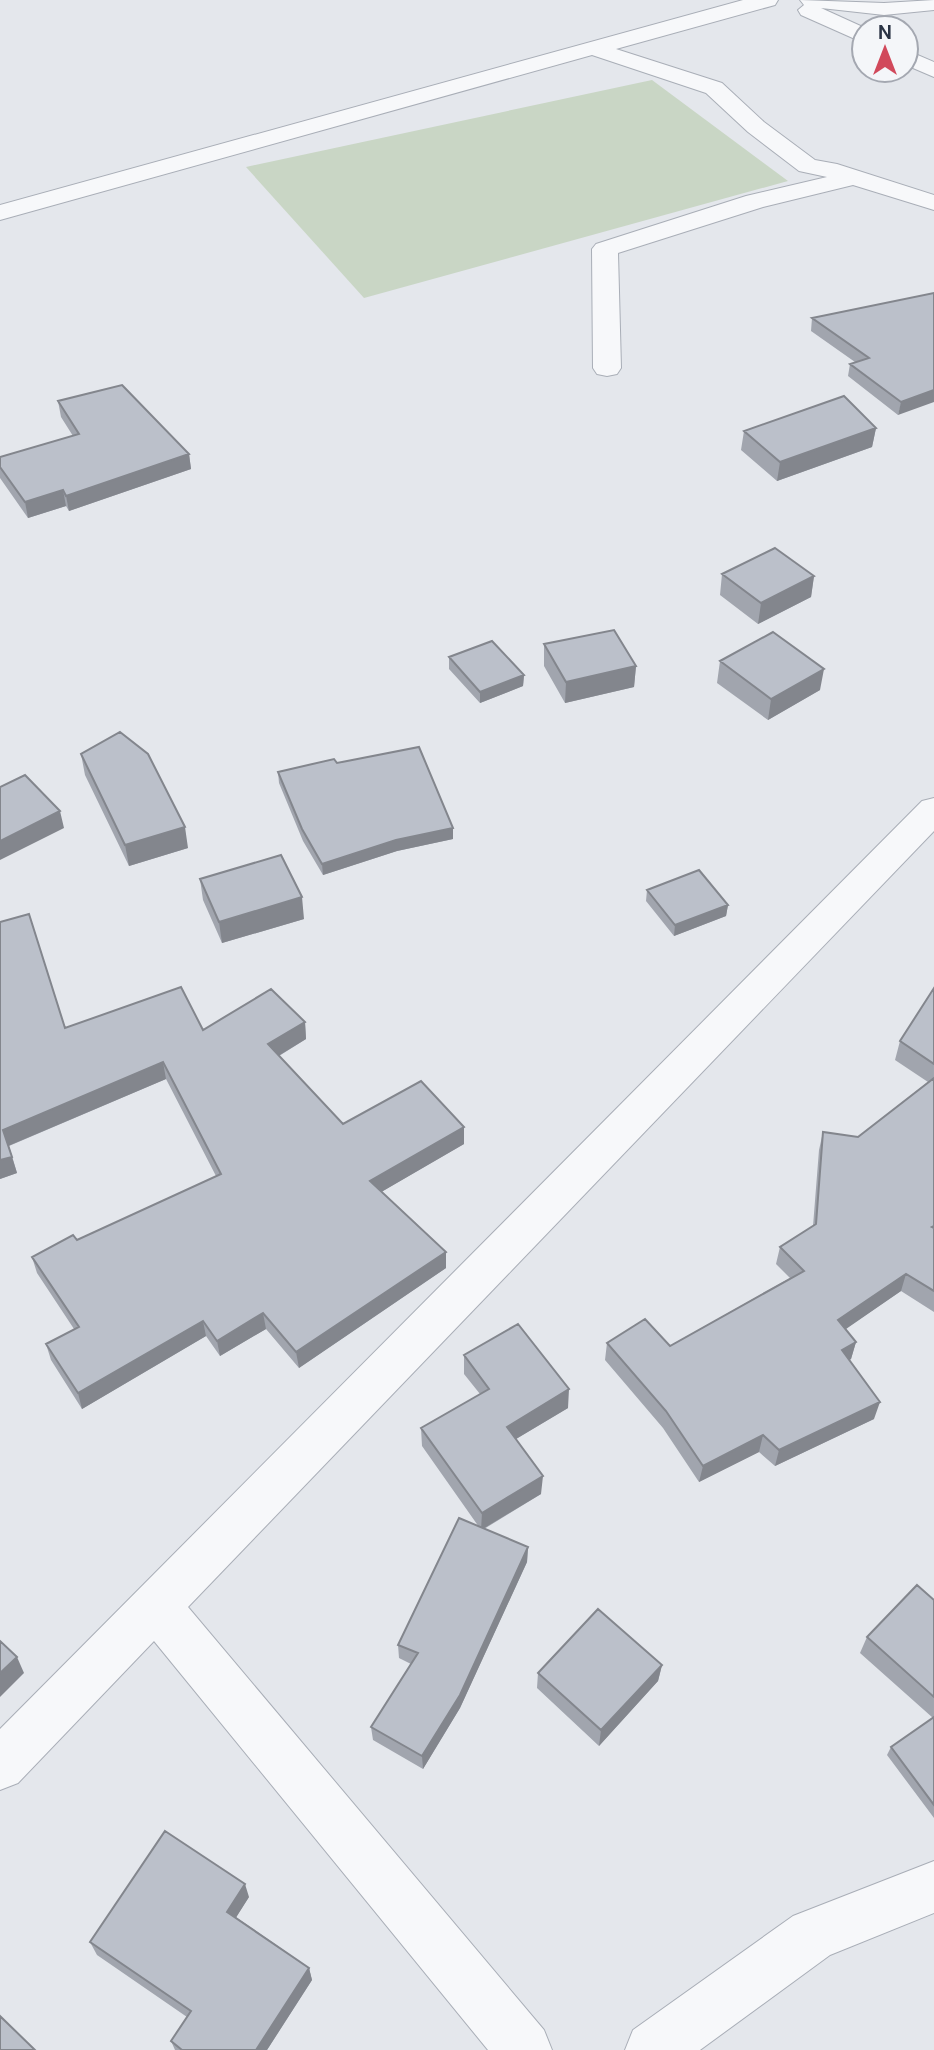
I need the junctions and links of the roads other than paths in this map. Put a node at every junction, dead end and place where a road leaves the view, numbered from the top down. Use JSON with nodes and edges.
{"nodes":[{"id":1,"x":767,"y":0,"type":"edge"},
{"id":2,"x":788,"y":0,"type":"edge"},
{"id":3,"x":811,"y":0,"type":"edge"},
{"id":4,"x":934,"y":4,"type":"edge"},
{"id":5,"x":850,"y":29,"type":"edge"},
{"id":6,"x":594,"y":49,"type":"junction"},
{"id":7,"x":853,"y":178,"type":"junction"},
{"id":8,"x":934,"y":203,"type":"edge"},
{"id":9,"x":0,"y":213,"type":"edge"},
{"id":10,"x":607,"y":368,"type":"dead end"},
{"id":11,"x":934,"y":810,"type":"edge"},
{"id":12,"x":156,"y":1606,"type":"junction"},
{"id":13,"x":0,"y":1765,"type":"edge"},
{"id":14,"x":934,"y":1887,"type":"edge"},
{"id":15,"x":524,"y":2050,"type":"edge"},
{"id":16,"x":653,"y":2050,"type":"edge"}],
"edges":[{"from":1,"to":6,"type":"street"},
{"from":2,"to":5,"type":"street"},
{"from":3,"to":4,"type":"street"},
{"from":6,"to":7,"type":"street"},
{"from":6,"to":9,"type":"street"},
{"from":7,"to":8,"type":"street"},
{"from":7,"to":10,"type":"street"},
{"from":11,"to":12,"type":"street"},
{"from":12,"to":13,"type":"street"},
{"from":12,"to":15,"type":"street"},
{"from":14,"to":16,"type":"street"}]}
